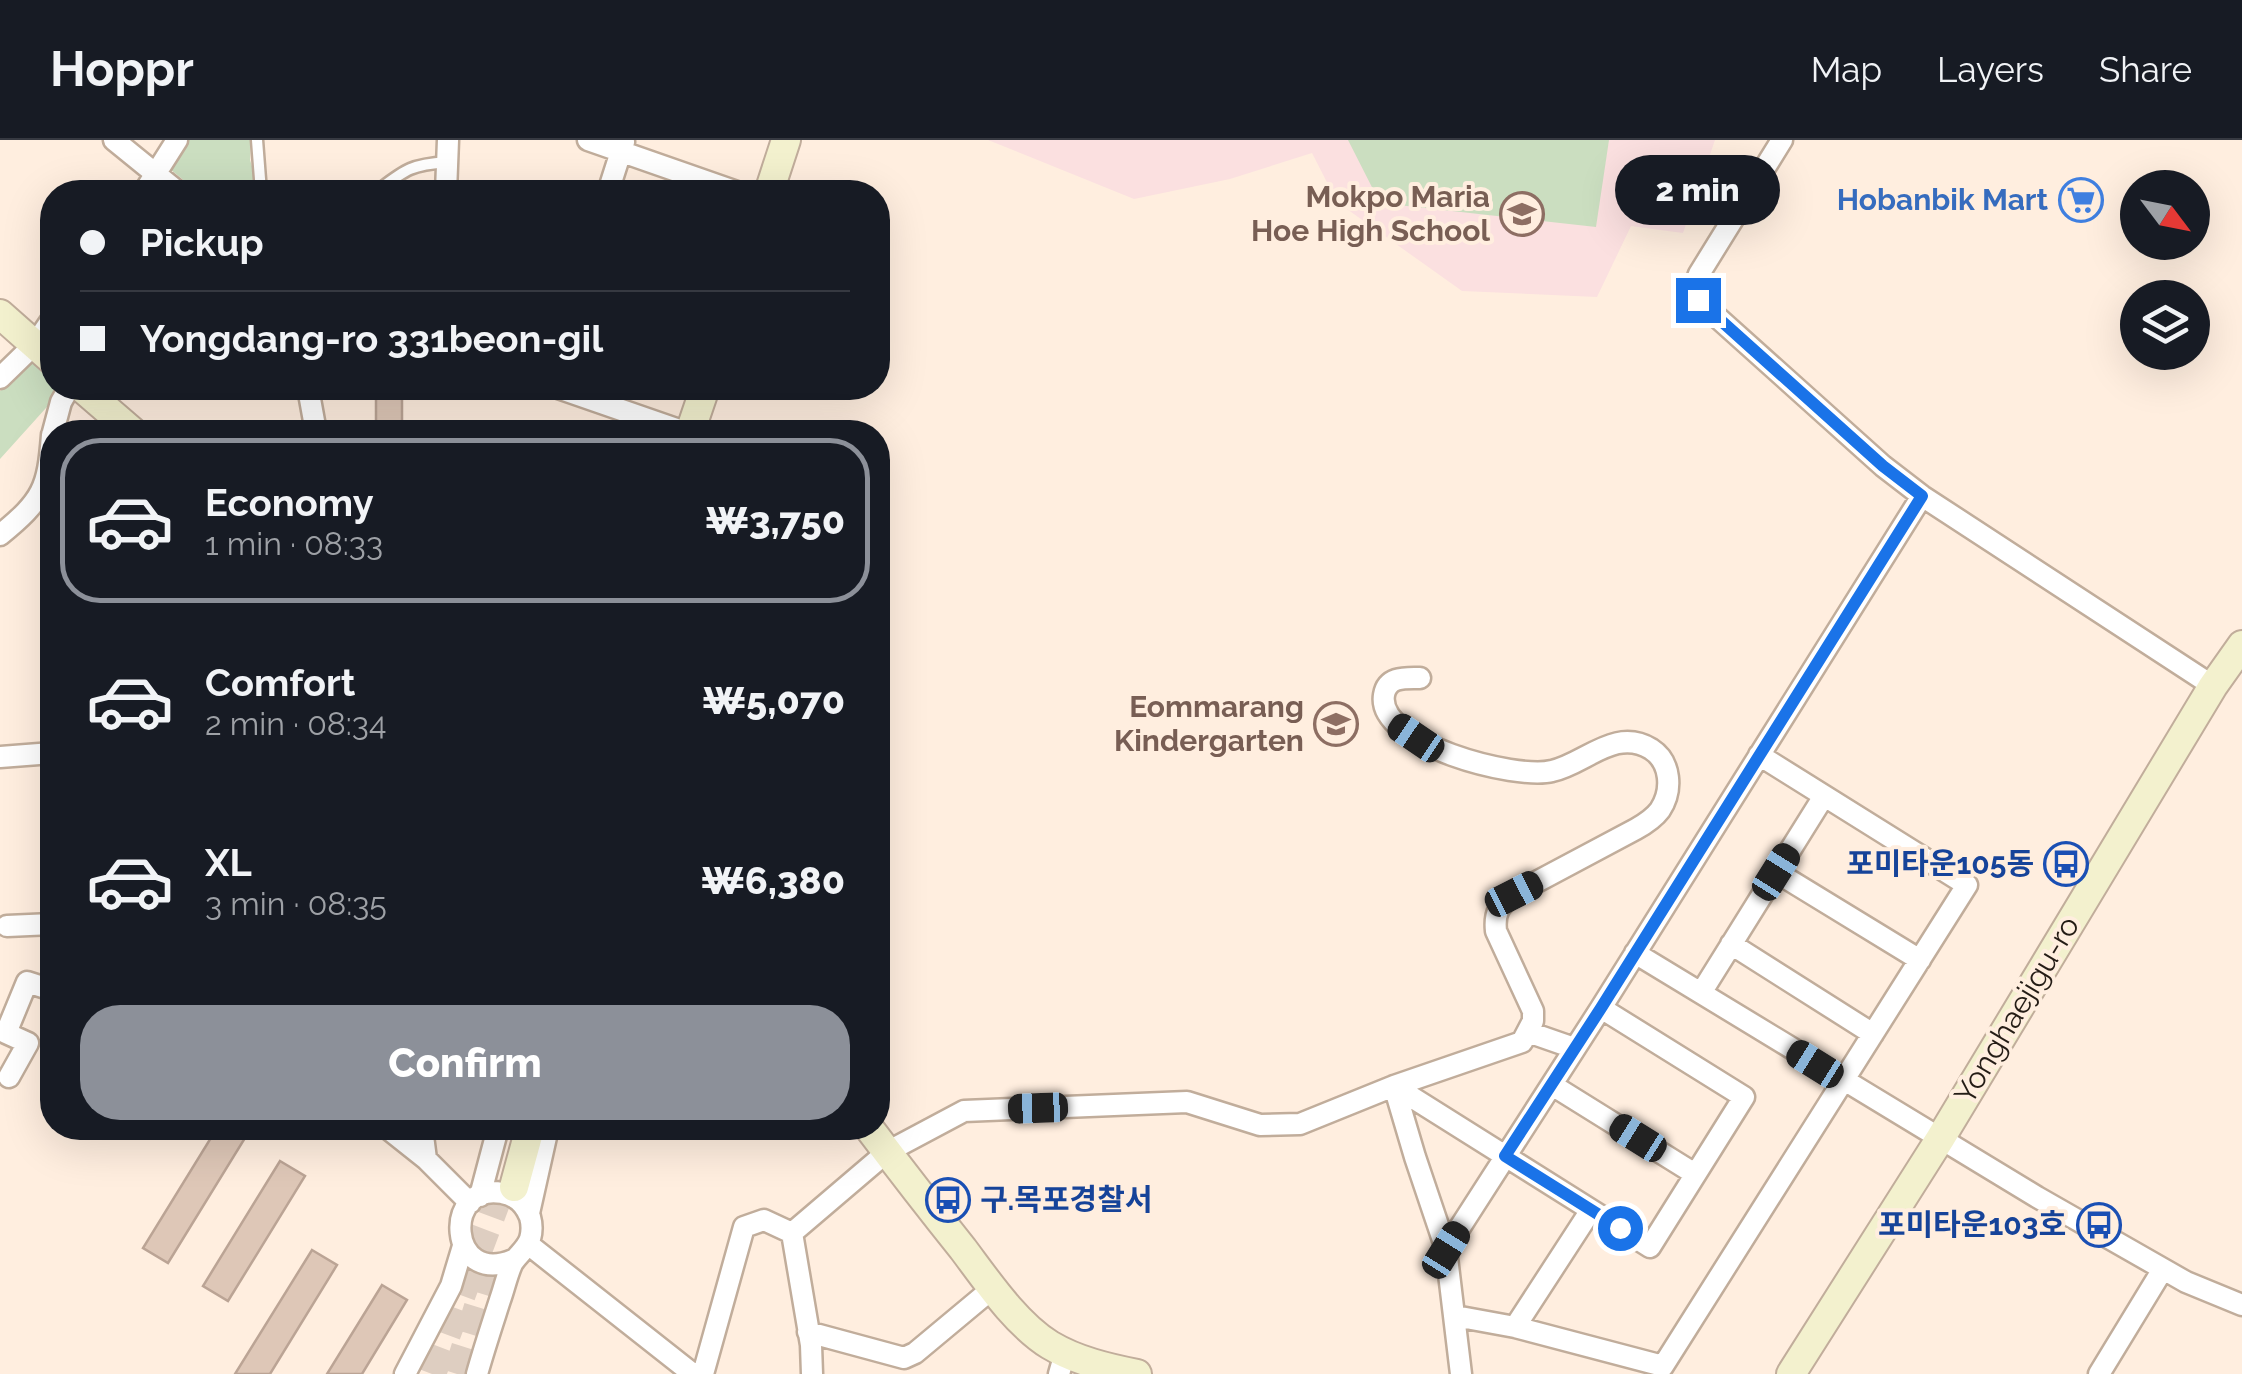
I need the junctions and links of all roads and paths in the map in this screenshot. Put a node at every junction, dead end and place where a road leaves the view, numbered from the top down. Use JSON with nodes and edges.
{"nodes":[{"id":1,"x":114,"y":140,"type":"edge"},
{"id":2,"x":178,"y":140,"type":"edge"},
{"id":3,"x":257,"y":140,"type":"edge"},
{"id":4,"x":448,"y":140,"type":"edge"},
{"id":5,"x":588,"y":140,"type":"edge"},
{"id":6,"x":786,"y":140,"type":"edge"},
{"id":7,"x":1782,"y":140,"type":"edge"},
{"id":8,"x":622,"y":146,"type":"edge"},
{"id":9,"x":448,"y":162,"type":"junction"},
{"id":10,"x":147,"y":180,"type":"edge"},
{"id":11,"x":153,"y":180,"type":"edge"},
{"id":12,"x":260,"y":180,"type":"edge"},
{"id":13,"x":391,"y":180,"type":"edge"},
{"id":14,"x":447,"y":180,"type":"edge"},
{"id":15,"x":612,"y":180,"type":"edge"},
{"id":16,"x":707,"y":180,"type":"edge"},
{"id":17,"x":773,"y":180,"type":"edge"},
{"id":18,"x":0,"y":314,"type":"edge"},
{"id":19,"x":40,"y":349,"type":"edge"},
{"id":20,"x":40,"y":354,"type":"edge"},
{"id":21,"x":0,"y":378,"type":"edge"},
{"id":22,"x":96,"y":400,"type":"edge"},
{"id":23,"x":593,"y":400,"type":"edge"},
{"id":24,"x":119,"y":420,"type":"edge"},
{"id":25,"x":653,"y":420,"type":"edge"},
{"id":26,"x":40,"y":494,"type":"edge"},
{"id":27,"x":1922,"y":496,"type":"junction"},
{"id":28,"x":0,"y":535,"type":"edge"},
{"id":29,"x":2242,"y":645,"type":"edge"},
{"id":30,"x":1420,"y":678,"type":"dead end"},
{"id":31,"x":2212,"y":686,"type":"junction"},
{"id":32,"x":40,"y":754,"type":"edge"},
{"id":33,"x":1759,"y":755,"type":"junction"},
{"id":34,"x":0,"y":756,"type":"edge"},
{"id":35,"x":1824,"y":796,"type":"junction"},
{"id":36,"x":1776,"y":872,"type":"junction"},
{"id":37,"x":40,"y":925,"type":"edge"},
{"id":38,"x":7,"y":926,"type":"dead end"},
{"id":39,"x":1731,"y":944,"type":"junction"},
{"id":40,"x":1634,"y":953,"type":"junction"},
{"id":41,"x":1920,"y":960,"type":"junction"},
{"id":42,"x":40,"y":986,"type":"edge"},
{"id":43,"x":1700,"y":993,"type":"junction"},
{"id":44,"x":1601,"y":1008,"type":"junction"},
{"id":45,"x":1528,"y":1032,"type":"junction"},
{"id":46,"x":1873,"y":1034,"type":"junction"},
{"id":47,"x":1574,"y":1048,"type":"junction"},
{"id":48,"x":9,"y":1077,"type":"dead end"},
{"id":49,"x":1844,"y":1081,"type":"junction"},
{"id":50,"x":1552,"y":1084,"type":"junction"},
{"id":51,"x":1394,"y":1086,"type":"junction"},
{"id":52,"x":1940,"y":1139,"type":"junction"},
{"id":53,"x":402,"y":1140,"type":"edge"},
{"id":54,"x":424,"y":1140,"type":"edge"},
{"id":55,"x":497,"y":1140,"type":"edge"},
{"id":56,"x":511,"y":1140,"type":"edge"},
{"id":57,"x":523,"y":1140,"type":"edge"},
{"id":58,"x":545,"y":1140,"type":"edge"},
{"id":59,"x":878,"y":1140,"type":"edge"},
{"id":60,"x":887,"y":1152,"type":"junction"},
{"id":61,"x":1505,"y":1156,"type":"junction"},
{"id":62,"x":426,"y":1159,"type":"junction"},
{"id":63,"x":1695,"y":1174,"type":"junction"},
{"id":64,"x":491,"y":1193,"type":"junction"},
{"id":65,"x":1591,"y":1210,"type":"junction"},
{"id":66,"x":528,"y":1213,"type":"junction"},
{"id":67,"x":792,"y":1233,"type":"junction"},
{"id":68,"x":528,"y":1244,"type":"junction"},
{"id":69,"x":463,"y":1246,"type":"junction"},
{"id":70,"x":1446,"y":1250,"type":"junction"},
{"id":71,"x":514,"y":1260,"type":"junction"},
{"id":72,"x":2163,"y":1269,"type":"junction"},
{"id":73,"x":993,"y":1288,"type":"junction"},
{"id":74,"x":2242,"y":1305,"type":"edge"},
{"id":75,"x":1455,"y":1316,"type":"junction"},
{"id":76,"x":1515,"y":1327,"type":"junction"},
{"id":77,"x":808,"y":1332,"type":"junction"},
{"id":78,"x":1062,"y":1363,"type":"edge"},
{"id":79,"x":478,"y":1373,"type":"edge"},
{"id":80,"x":405,"y":1374,"type":"edge"},
{"id":81,"x":693,"y":1374,"type":"edge"},
{"id":82,"x":703,"y":1374,"type":"edge"},
{"id":83,"x":812,"y":1374,"type":"edge"},
{"id":84,"x":1137,"y":1374,"type":"edge"},
{"id":85,"x":1461,"y":1374,"type":"edge"},
{"id":86,"x":1791,"y":1374,"type":"edge"},
{"id":87,"x":2099,"y":1374,"type":"edge"}],
"edges":[{"from":1,"to":10,"type":"street"},
{"from":2,"to":11,"type":"street"},
{"from":3,"to":12,"type":"lane"},
{"from":4,"to":9,"type":"street"},
{"from":5,"to":8,"type":"street"},
{"from":6,"to":17,"type":"street"},
{"from":7,"to":27,"type":"street"},
{"from":8,"to":15,"type":"street"},
{"from":8,"to":16,"type":"street"},
{"from":9,"to":13,"type":"lane"},
{"from":9,"to":14,"type":"street"},
{"from":18,"to":19,"type":"street"},
{"from":20,"to":21,"type":"street"},
{"from":22,"to":24,"type":"street"},
{"from":23,"to":25,"type":"street"},
{"from":26,"to":28,"type":"street"},
{"from":27,"to":31,"type":"street"},
{"from":27,"to":33,"type":"street"},
{"from":29,"to":31,"type":"street","name":"Yonghaejigu-ro"},
{"from":30,"to":45,"type":"street"},
{"from":31,"to":52,"type":"street","name":"Yonghaejigu-ro"},
{"from":32,"to":34,"type":"street"},
{"from":33,"to":35,"type":"street"},
{"from":33,"to":40,"type":"street"},
{"from":35,"to":36,"type":"street"},
{"from":35,"to":41,"type":"street"},
{"from":36,"to":39,"type":"street"},
{"from":36,"to":41,"type":"street"},
{"from":37,"to":38,"type":"street"},
{"from":39,"to":43,"type":"street"},
{"from":39,"to":46,"type":"street"},
{"from":40,"to":43,"type":"street"},
{"from":40,"to":44,"type":"street"},
{"from":41,"to":46,"type":"street"},
{"from":42,"to":48,"type":"street"},
{"from":43,"to":49,"type":"street"},
{"from":44,"to":47,"type":"street"},
{"from":44,"to":63,"type":"street"},
{"from":45,"to":47,"type":"street"},
{"from":45,"to":51,"type":"street"},
{"from":46,"to":49,"type":"street"},
{"from":47,"to":50,"type":"street"},
{"from":49,"to":52,"type":"street"},
{"from":49,"to":76,"type":"street"},
{"from":50,"to":61,"type":"street"},
{"from":50,"to":63,"type":"street"},
{"from":51,"to":60,"type":"street"},
{"from":51,"to":61,"type":"street"},
{"from":51,"to":70,"type":"street"},
{"from":52,"to":72,"type":"street"},
{"from":52,"to":86,"type":"street","name":"Yonghaejigu-ro"},
{"from":53,"to":62,"type":"street"},
{"from":54,"to":62,"type":"street"},
{"from":55,"to":64,"type":"street"},
{"from":56,"to":64,"type":"street"},
{"from":57,"to":64,"type":"street"},
{"from":58,"to":66,"type":"street"},
{"from":59,"to":60,"type":"street"},
{"from":60,"to":67,"type":"street"},
{"from":60,"to":73,"type":"street"},
{"from":61,"to":65,"type":"street"},
{"from":61,"to":70,"type":"street"},
{"from":62,"to":64,"type":"street"},
{"from":63,"to":65,"type":"street"},
{"from":64,"to":66,"type":"street"},
{"from":64,"to":69,"type":"street"},
{"from":65,"to":76,"type":"street"},
{"from":66,"to":68,"type":"street"},
{"from":67,"to":77,"type":"street"},
{"from":67,"to":82,"type":"street"},
{"from":68,"to":71,"type":"street"},
{"from":68,"to":81,"type":"street"},
{"from":69,"to":71,"type":"street"},
{"from":69,"to":80,"type":"street"},
{"from":70,"to":75,"type":"street"},
{"from":71,"to":79,"type":"street"},
{"from":72,"to":74,"type":"street"},
{"from":72,"to":87,"type":"street"},
{"from":73,"to":77,"type":"street"},
{"from":73,"to":78,"type":"street"},
{"from":75,"to":76,"type":"street"},
{"from":75,"to":85,"type":"street"},
{"from":77,"to":83,"type":"street"},
{"from":78,"to":84,"type":"street"}]}
